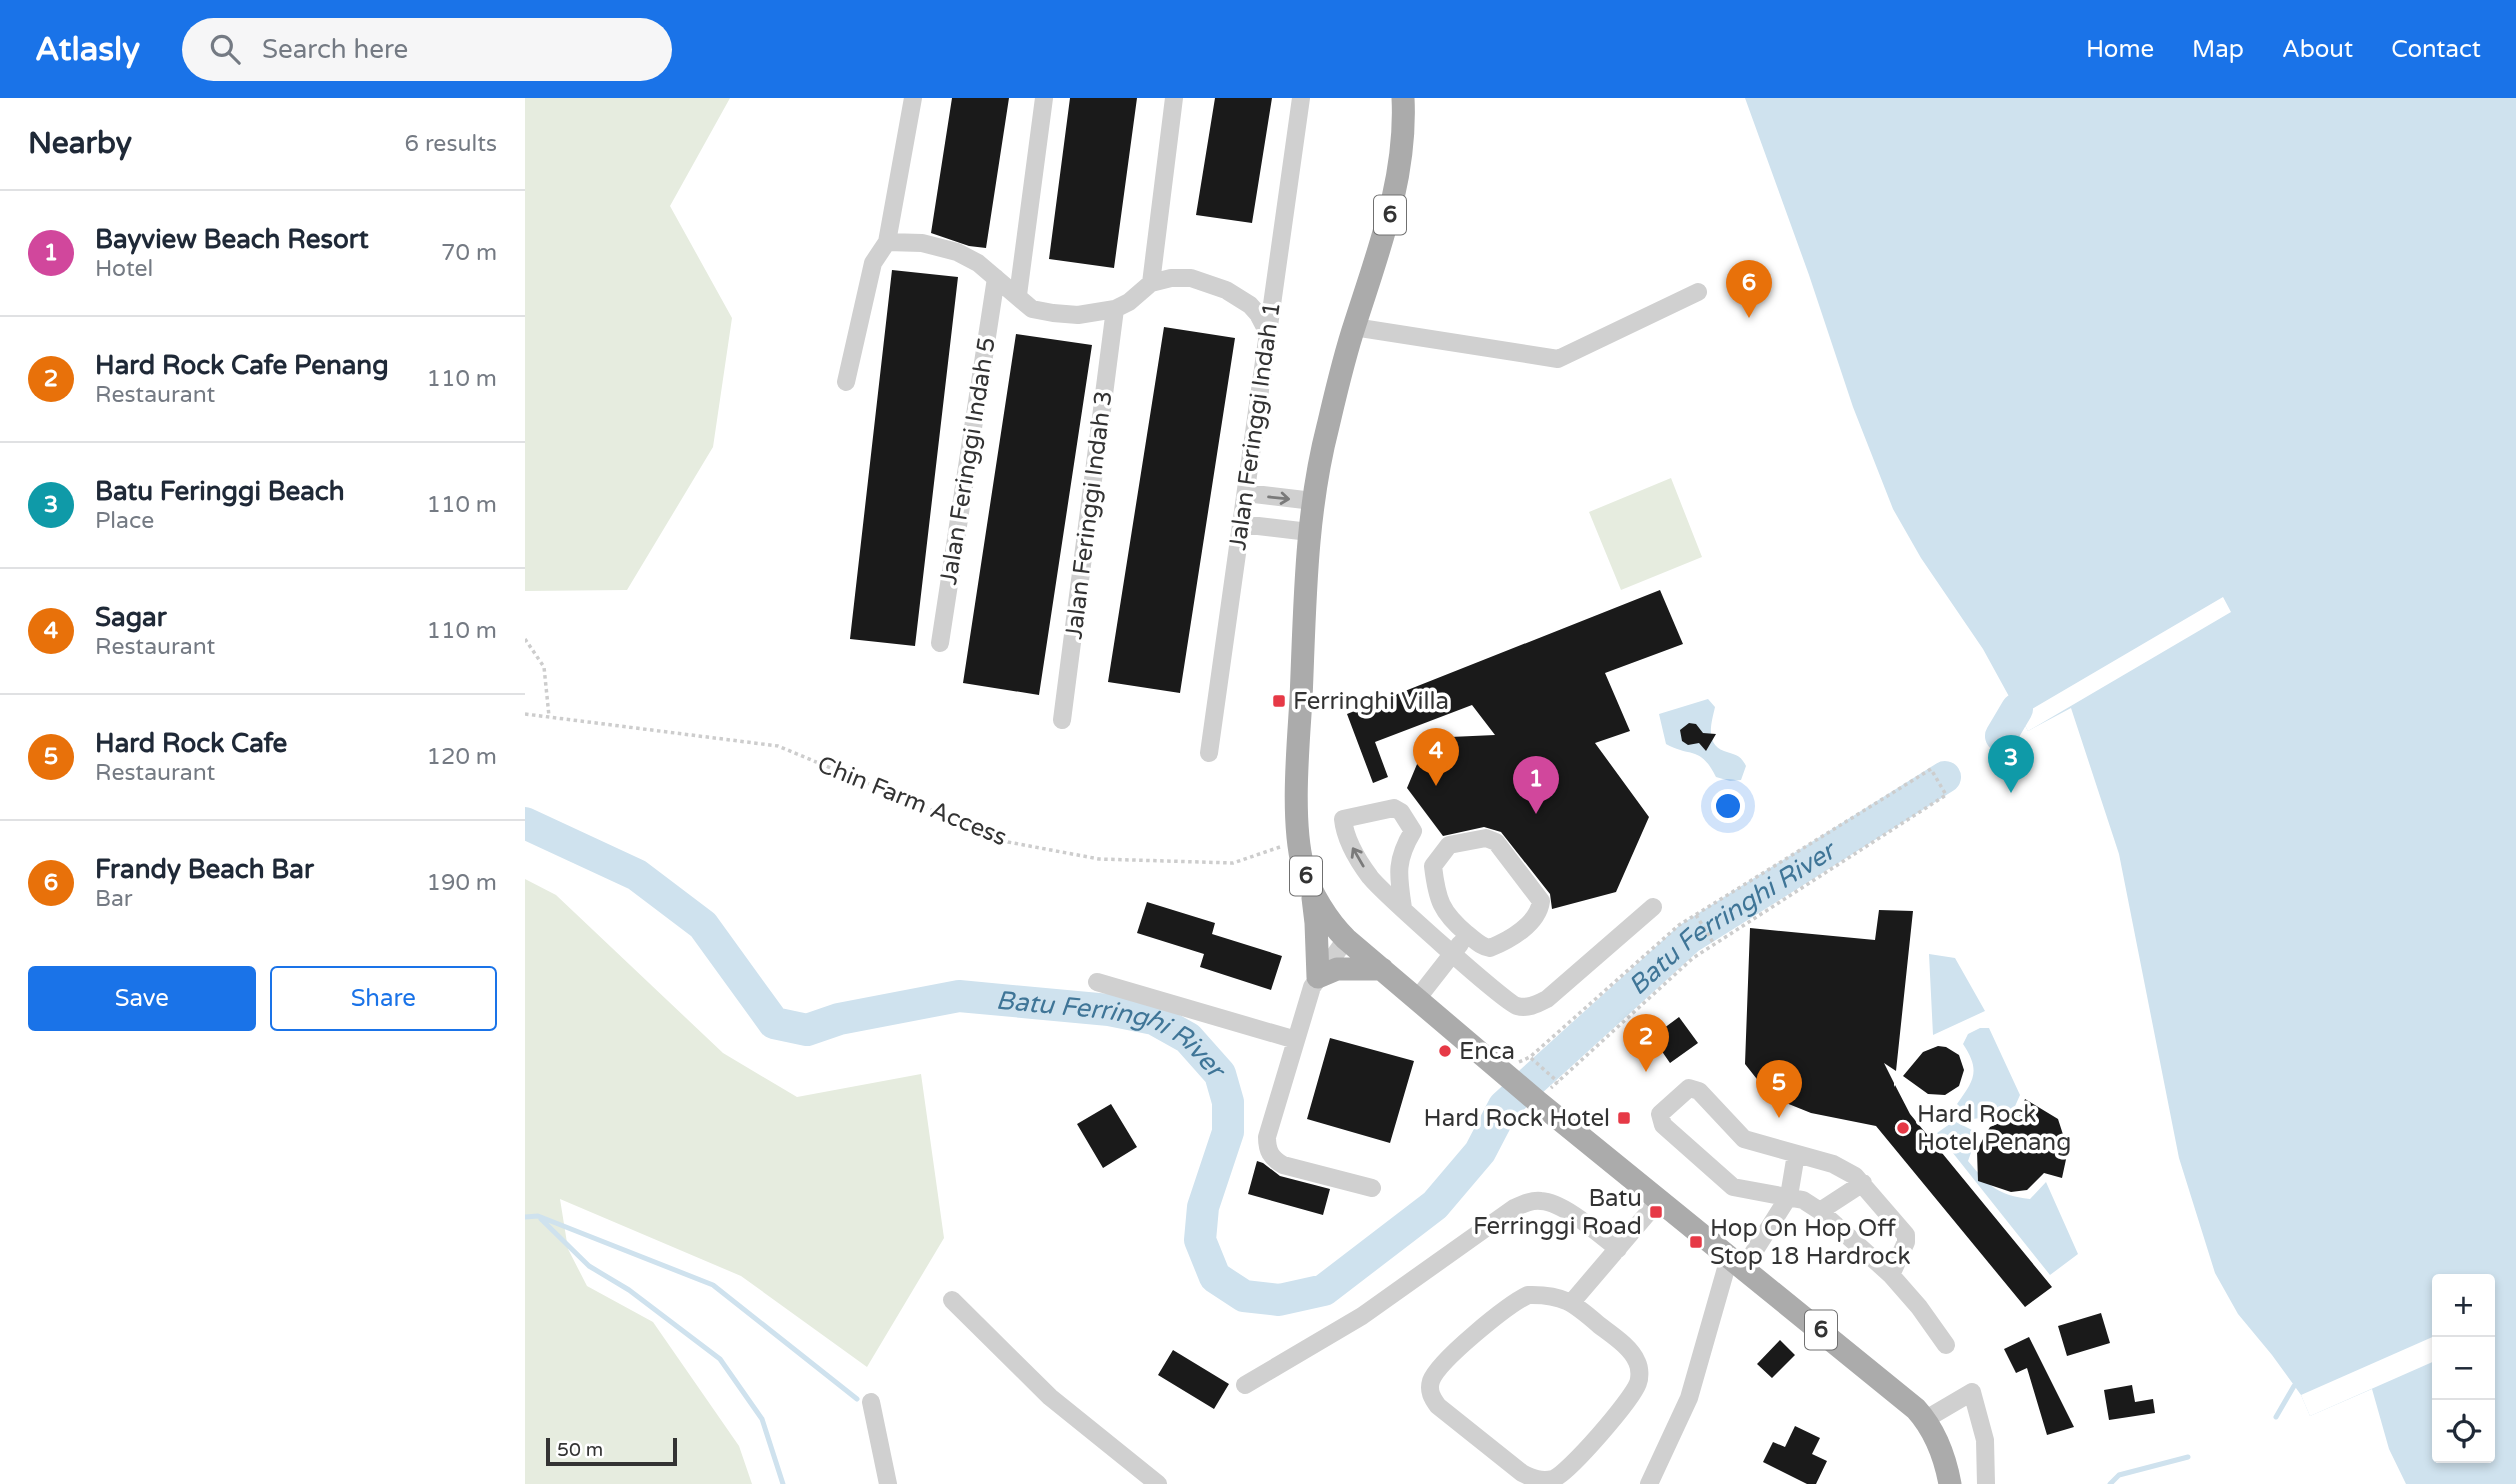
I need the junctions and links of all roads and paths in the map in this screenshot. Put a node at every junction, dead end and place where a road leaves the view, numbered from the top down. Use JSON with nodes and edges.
{"nodes":[{"id":1,"x":913,"y":98,"type":"edge"},
{"id":2,"x":1044,"y":98,"type":"edge"},
{"id":3,"x":1174,"y":98,"type":"edge"},
{"id":4,"x":1301,"y":98,"type":"edge"},
{"id":5,"x":1403,"y":98,"type":"edge"},
{"id":6,"x":887,"y":242,"type":"junction"},
{"id":7,"x":996,"y":278,"type":"junction"},
{"id":8,"x":1151,"y":283,"type":"junction"},
{"id":9,"x":1698,"y":292,"type":"dead end"},
{"id":10,"x":1018,"y":295,"type":"junction"},
{"id":11,"x":1115,"y":309,"type":"junction"},
{"id":12,"x":1354,"y":327,"type":"junction"},
{"id":13,"x":1268,"y":333,"type":"junction"},
{"id":14,"x":846,"y":382,"type":"dead end"},
{"id":15,"x":1246,"y":494,"type":"junction"},
{"id":16,"x":1313,"y":501,"type":"junction"},
{"id":17,"x":1241,"y":524,"type":"junction"},
{"id":18,"x":1309,"y":532,"type":"junction"},
{"id":19,"x":525,"y":639,"type":"edge"},
{"id":20,"x":940,"y":643,"type":"dead end"},
{"id":21,"x":525,"y":715,"type":"edge"},
{"id":22,"x":549,"y":716,"type":"junction"},
{"id":23,"x":1062,"y":720,"type":"dead end"},
{"id":24,"x":1209,"y":753,"type":"dead end"},
{"id":25,"x":1299,"y":841,"type":"junction"},
{"id":26,"x":1311,"y":886,"type":"junction"},
{"id":27,"x":1653,"y":907,"type":"dead end"},
{"id":28,"x":1403,"y":908,"type":"junction"},
{"id":29,"x":1696,"y":915,"type":"junction"},
{"id":30,"x":1468,"y":934,"type":"junction"},
{"id":31,"x":1346,"y":939,"type":"junction"},
{"id":32,"x":1714,"y":944,"type":"junction"},
{"id":33,"x":1452,"y":953,"type":"junction"},
{"id":34,"x":1382,"y":969,"type":"junction"},
{"id":35,"x":1318,"y":977,"type":"junction"},
{"id":36,"x":1097,"y":982,"type":"dead end"},
{"id":37,"x":1417,"y":999,"type":"junction"},
{"id":38,"x":1296,"y":1040,"type":"junction"},
{"id":39,"x":1530,"y":1057,"type":"junction"},
{"id":40,"x":1506,"y":1076,"type":"junction"},
{"id":41,"x":1557,"y":1082,"type":"junction"},
{"id":42,"x":1538,"y":1102,"type":"junction"},
{"id":43,"x":1796,"y":1154,"type":"junction"},
{"id":44,"x":1863,"y":1183,"type":"junction"},
{"id":45,"x":1372,"y":1188,"type":"dead end"},
{"id":46,"x":1789,"y":1196,"type":"junction"},
{"id":47,"x":1659,"y":1200,"type":"junction"},
{"id":48,"x":1820,"y":1211,"type":"junction"},
{"id":49,"x":1618,"y":1249,"type":"junction"},
{"id":50,"x":1736,"y":1263,"type":"junction"},
{"id":51,"x":1891,"y":1275,"type":"junction"},
{"id":52,"x":952,"y":1300,"type":"dead end"},
{"id":53,"x":1572,"y":1302,"type":"junction"},
{"id":54,"x":1946,"y":1345,"type":"dead end"},
{"id":55,"x":1245,"y":1385,"type":"dead end"},
{"id":56,"x":871,"y":1402,"type":"dead end"},
{"id":57,"x":1926,"y":1419,"type":"junction"},
{"id":58,"x":888,"y":1484,"type":"edge"},
{"id":59,"x":1158,"y":1484,"type":"edge"},
{"id":60,"x":1649,"y":1484,"type":"edge"},
{"id":61,"x":1950,"y":1484,"type":"edge"},
{"id":62,"x":1986,"y":1484,"type":"edge"}],
"edges":[{"from":1,"to":6,"type":"street"},
{"from":2,"to":10,"type":"street"},
{"from":3,"to":8,"type":"street"},
{"from":4,"to":13,"type":"street","name":"Jalan Feringgi Indah 1"},
{"from":5,"to":12,"type":"main road","number":"6"},
{"from":6,"to":7,"type":"street"},
{"from":6,"to":14,"type":"street"},
{"from":7,"to":10,"type":"street"},
{"from":7,"to":20,"type":"street","name":"Jalan Feringgi Indah 5"},
{"from":8,"to":11,"type":"street"},
{"from":8,"to":13,"type":"street"},
{"from":9,"to":12,"type":"street"},
{"from":10,"to":11,"type":"street"},
{"from":11,"to":23,"type":"street","name":"Jalan Feringgi Indah 3"},
{"from":12,"to":16,"type":"main road","number":"6"},
{"from":13,"to":15,"type":"street","name":"Jalan Feringgi Indah 1"},
{"from":15,"to":16,"type":"street","one_way":true},
{"from":15,"to":17,"type":"street","name":"Jalan Feringgi Indah 1"},
{"from":16,"to":18,"type":"main road","number":"6"},
{"from":17,"to":18,"type":"street"},
{"from":17,"to":24,"type":"street","name":"Jalan Feringgi Indah 1"},
{"from":18,"to":25,"type":"main road","number":"6"},
{"from":19,"to":22,"type":"path"},
{"from":21,"to":22,"type":"path","name":"Chin Farm Access"},
{"from":22,"to":25,"type":"path","name":"Chin Farm Access"},
{"from":25,"to":26,"type":"main road","number":"6"},
{"from":26,"to":31,"type":"main road","number":"6"},
{"from":26,"to":35,"type":"main road"},
{"from":27,"to":33,"type":"street"},
{"from":28,"to":28,"type":"street","one_way":true},
{"from":28,"to":33,"type":"street"},
{"from":29,"to":32,"type":"path"},
{"from":29,"to":32,"type":"path"},
{"from":29,"to":39,"type":"path"},
{"from":30,"to":30,"type":"street"},
{"from":30,"to":33,"type":"street"},
{"from":31,"to":34,"type":"main road","number":"6"},
{"from":31,"to":35,"type":"street"},
{"from":32,"to":41,"type":"path"},
{"from":33,"to":37,"type":"street"},
{"from":34,"to":35,"type":"main road"},
{"from":34,"to":37,"type":"main road","number":"6"},
{"from":35,"to":38,"type":"street"},
{"from":36,"to":38,"type":"street"},
{"from":37,"to":40,"type":"main road","number":"6"},
{"from":38,"to":45,"type":"street"},
{"from":39,"to":40,"type":"path"},
{"from":39,"to":41,"type":"path"},
{"from":40,"to":42,"type":"main road","number":"6"},
{"from":41,"to":42,"type":"path"},
{"from":42,"to":47,"type":"main road","number":"6"},
{"from":43,"to":44,"type":"street"},
{"from":43,"to":46,"type":"street"},
{"from":43,"to":46,"type":"street"},
{"from":44,"to":48,"type":"street"},
{"from":44,"to":51,"type":"street"},
{"from":46,"to":48,"type":"street"},
{"from":46,"to":50,"type":"street"},
{"from":47,"to":49,"type":"street"},
{"from":47,"to":50,"type":"main road","number":"6"},
{"from":48,"to":51,"type":"street"},
{"from":49,"to":53,"type":"street"},
{"from":49,"to":55,"type":"street"},
{"from":50,"to":57,"type":"main road","number":"6"},
{"from":50,"to":60,"type":"street"},
{"from":51,"to":54,"type":"street"},
{"from":52,"to":59,"type":"street"},
{"from":53,"to":53,"type":"street"},
{"from":56,"to":58,"type":"street"},
{"from":57,"to":61,"type":"main road","number":"6"},
{"from":57,"to":62,"type":"street"}]}
